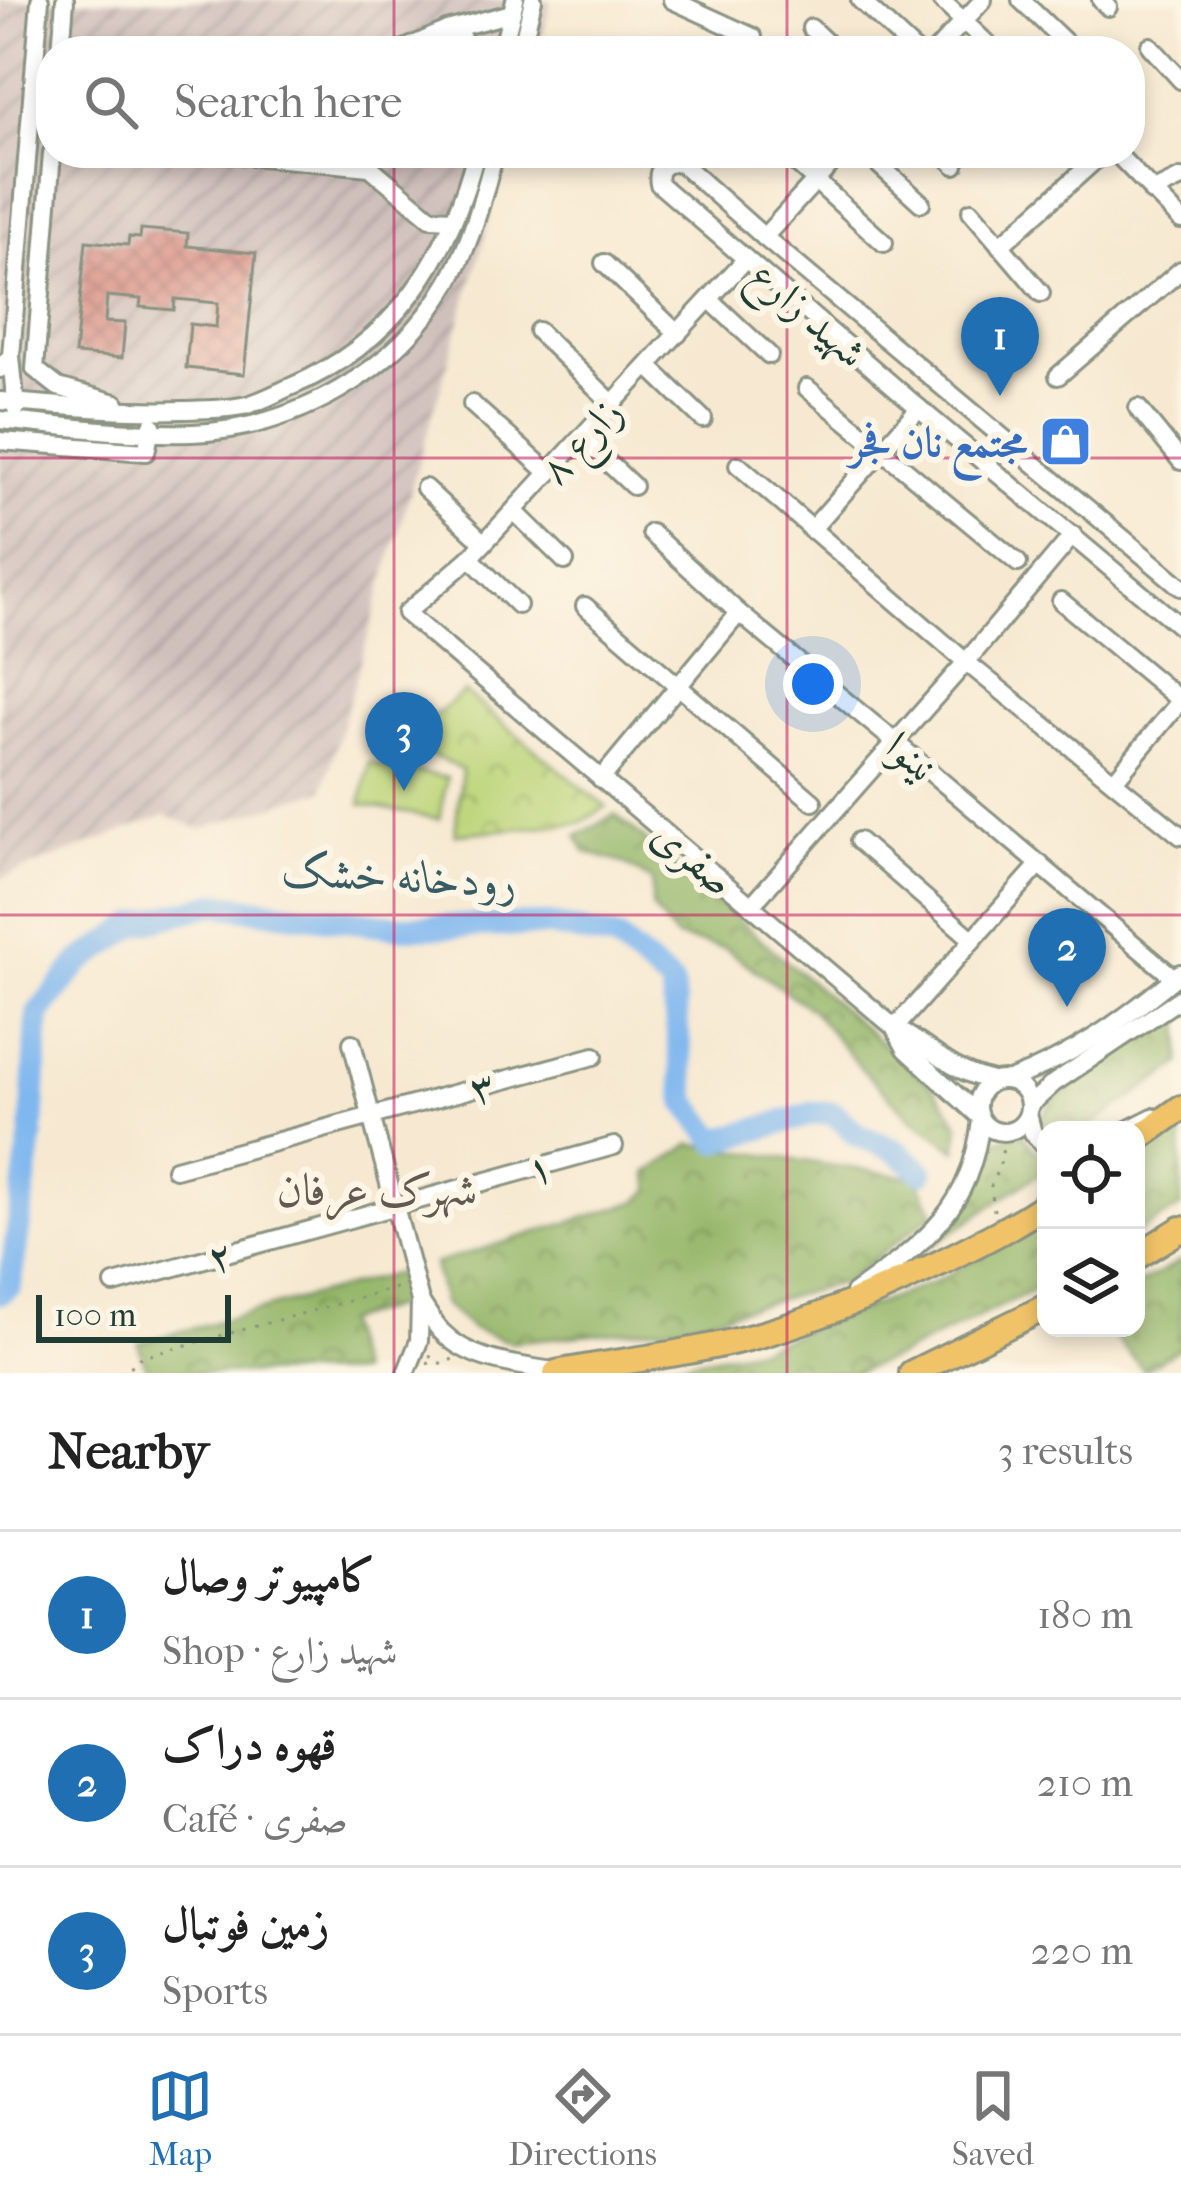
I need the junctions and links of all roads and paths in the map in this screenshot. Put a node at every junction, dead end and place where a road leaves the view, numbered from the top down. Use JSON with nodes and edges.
{"nodes":[{"id":1,"x":40,"y":0,"type":"edge"},
{"id":2,"x":65,"y":0,"type":"edge"},
{"id":3,"x":533,"y":0,"type":"edge"},
{"id":4,"x":672,"y":0,"type":"edge"},
{"id":5,"x":860,"y":0,"type":"edge"},
{"id":6,"x":941,"y":0,"type":"edge"},
{"id":7,"x":983,"y":0,"type":"edge"},
{"id":8,"x":1021,"y":0,"type":"edge"},
{"id":9,"x":513,"y":7,"type":"edge"},
{"id":10,"x":964,"y":21,"type":"junction"},
{"id":11,"x":811,"y":28,"type":"dead end"},
{"id":12,"x":447,"y":30,"type":"junction"},
{"id":13,"x":42,"y":36,"type":"edge"},
{"id":14,"x":62,"y":36,"type":"edge"},
{"id":15,"x":434,"y":36,"type":"edge"},
{"id":16,"x":459,"y":36,"type":"edge"},
{"id":17,"x":525,"y":36,"type":"edge"},
{"id":18,"x":751,"y":36,"type":"edge"},
{"id":19,"x":820,"y":36,"type":"edge"},
{"id":20,"x":899,"y":36,"type":"edge"},
{"id":21,"x":950,"y":36,"type":"edge"},
{"id":22,"x":979,"y":36,"type":"edge"},
{"id":23,"x":1059,"y":36,"type":"edge"},
{"id":24,"x":1150,"y":46,"type":"dead end"},
{"id":25,"x":1181,"y":80,"type":"edge"},
{"id":26,"x":36,"y":116,"type":"edge"},
{"id":27,"x":51,"y":168,"type":"edge"},
{"id":28,"x":371,"y":168,"type":"edge"},
{"id":29,"x":472,"y":168,"type":"edge"},
{"id":30,"x":491,"y":168,"type":"edge"},
{"id":31,"x":662,"y":168,"type":"edge"},
{"id":32,"x":686,"y":168,"type":"edge"},
{"id":33,"x":802,"y":168,"type":"edge"},
{"id":34,"x":828,"y":168,"type":"edge"},
{"id":35,"x":882,"y":168,"type":"edge"},
{"id":36,"x":1086,"y":168,"type":"edge"},
{"id":37,"x":1130,"y":168,"type":"edge"},
{"id":38,"x":1181,"y":178,"type":"edge"},
{"id":39,"x":816,"y":181,"type":"junction"},
{"id":40,"x":1152,"y":192,"type":"junction"},
{"id":41,"x":921,"y":203,"type":"dead end"},
{"id":42,"x":971,"y":211,"type":"dead end"},
{"id":43,"x":453,"y":219,"type":"junction"},
{"id":44,"x":1181,"y":220,"type":"edge"},
{"id":45,"x":764,"y":237,"type":"junction"},
{"id":46,"x":884,"y":243,"type":"dead end"},
{"id":47,"x":1000,"y":246,"type":"junction"},
{"id":48,"x":746,"y":259,"type":"junction"},
{"id":49,"x":604,"y":262,"type":"dead end"},
{"id":50,"x":1181,"y":270,"type":"edge"},
{"id":51,"x":1041,"y":293,"type":"dead end"},
{"id":52,"x":710,"y":300,"type":"junction"},
{"id":53,"x":538,"y":331,"type":"dead end"},
{"id":54,"x":678,"y":334,"type":"junction"},
{"id":55,"x":769,"y":355,"type":"dead end"},
{"id":56,"x":6,"y":362,"type":"edge"},
{"id":57,"x":648,"y":366,"type":"junction"},
{"id":58,"x":35,"y":369,"type":"junction"},
{"id":59,"x":1058,"y":376,"type":"dead end"},
{"id":60,"x":807,"y":388,"type":"dead end"},
{"id":61,"x":472,"y":404,"type":"dead end"},
{"id":62,"x":613,"y":404,"type":"junction"},
{"id":63,"x":919,"y":408,"type":"junction"},
{"id":64,"x":1138,"y":408,"type":"dead end"},
{"id":65,"x":143,"y":410,"type":"junction"},
{"id":66,"x":8,"y":411,"type":"edge"},
{"id":67,"x":703,"y":418,"type":"dead end"},
{"id":68,"x":152,"y":432,"type":"junction"},
{"id":69,"x":582,"y":438,"type":"junction"},
{"id":70,"x":0,"y":441,"type":"edge"},
{"id":71,"x":881,"y":450,"type":"junction"},
{"id":72,"x":1181,"y":461,"type":"edge"},
{"id":73,"x":738,"y":464,"type":"dead end"},
{"id":74,"x":549,"y":473,"type":"junction"},
{"id":75,"x":633,"y":486,"type":"dead end"},
{"id":76,"x":425,"y":488,"type":"dead end"},
{"id":77,"x":514,"y":511,"type":"junction"},
{"id":78,"x":811,"y":530,"type":"junction"},
{"id":79,"x":651,"y":533,"type":"dead end"},
{"id":80,"x":1073,"y":535,"type":"junction"},
{"id":81,"x":484,"y":543,"type":"junction"},
{"id":82,"x":470,"y":558,"type":"junction"},
{"id":83,"x":565,"y":560,"type":"dead end"},
{"id":84,"x":1018,"y":563,"type":"dead end"},
{"id":85,"x":1181,"y":587,"type":"edge"},
{"id":86,"x":1061,"y":601,"type":"dead end"},
{"id":87,"x":518,"y":605,"type":"dead end"},
{"id":88,"x":585,"y":606,"type":"dead end"},
{"id":89,"x":406,"y":613,"type":"joint"},
{"id":90,"x":739,"y":614,"type":"junction"},
{"id":91,"x":1181,"y":627,"type":"edge"},
{"id":92,"x":966,"y":662,"type":"junction"},
{"id":93,"x":678,"y":686,"type":"junction"},
{"id":94,"x":1180,"y":704,"type":"edge"},
{"id":95,"x":895,"y":742,"type":"junction"},
{"id":96,"x":601,"y":778,"type":"junction"},
{"id":97,"x":1114,"y":781,"type":"junction"},
{"id":98,"x":812,"y":802,"type":"dead end"},
{"id":99,"x":1181,"y":836,"type":"edge"},
{"id":100,"x":859,"y":841,"type":"dead end"},
{"id":101,"x":1040,"y":864,"type":"junction"},
{"id":102,"x":752,"y":906,"type":"junction"},
{"id":103,"x":972,"y":939,"type":"junction"},
{"id":104,"x":1178,"y":975,"type":"edge"},
{"id":105,"x":1181,"y":998,"type":"edge"},
{"id":106,"x":895,"y":1028,"type":"junction"},
{"id":107,"x":352,"y":1043,"type":"dead end"},
{"id":108,"x":594,"y":1057,"type":"dead end"},
{"id":109,"x":1001,"y":1080,"type":"junction"},
{"id":110,"x":1181,"y":1106,"type":"edge"},
{"id":111,"x":1029,"y":1110,"type":"junction"},
{"id":112,"x":371,"y":1116,"type":"junction"},
{"id":113,"x":980,"y":1118,"type":"junction"},
{"id":114,"x":1145,"y":1122,"type":"edge"},
{"id":115,"x":1005,"y":1132,"type":"junction"},
{"id":116,"x":1145,"y":1133,"type":"edge"},
{"id":117,"x":1037,"y":1138,"type":"edge"},
{"id":118,"x":614,"y":1146,"type":"dead end"},
{"id":119,"x":175,"y":1169,"type":"dead end"},
{"id":120,"x":395,"y":1206,"type":"junction"},
{"id":121,"x":1037,"y":1210,"type":"edge"},
{"id":122,"x":995,"y":1216,"type":"dead end"},
{"id":123,"x":1181,"y":1229,"type":"edge"},
{"id":124,"x":1145,"y":1251,"type":"edge"},
{"id":125,"x":114,"y":1284,"type":"dead end"},
{"id":126,"x":417,"y":1291,"type":"junction"},
{"id":127,"x":1037,"y":1310,"type":"edge"},
{"id":128,"x":818,"y":1316,"type":"junction"},
{"id":129,"x":442,"y":1364,"type":"dead end"},
{"id":130,"x":128,"y":1371,"type":"edge"},
{"id":131,"x":120,"y":1373,"type":"edge"},
{"id":132,"x":406,"y":1373,"type":"edge"},
{"id":133,"x":430,"y":1373,"type":"edge"},
{"id":134,"x":558,"y":1373,"type":"edge"},
{"id":135,"x":912,"y":1373,"type":"edge"}],
"edges":[{"from":1,"to":13,"type":"street"},
{"from":2,"to":14,"type":"street"},
{"from":3,"to":17,"type":"street"},
{"from":4,"to":18,"type":"street"},
{"from":5,"to":20,"type":"street"},
{"from":6,"to":10,"type":"street"},
{"from":7,"to":10,"type":"street"},
{"from":8,"to":23,"type":"street"},
{"from":9,"to":12,"type":"street"},
{"from":10,"to":21,"type":"street"},
{"from":10,"to":22,"type":"street"},
{"from":11,"to":19,"type":"street"},
{"from":12,"to":15,"type":"street"},
{"from":12,"to":16,"type":"street"},
{"from":24,"to":25,"type":"street"},
{"from":26,"to":56,"type":"street"},
{"from":27,"to":58,"type":"street"},
{"from":28,"to":43,"type":"street"},
{"from":29,"to":43,"type":"street"},
{"from":30,"to":68,"type":"street"},
{"from":31,"to":48,"type":"street","name":"شهید زارع"},
{"from":32,"to":45,"type":"street","name":"شهید زارع"},
{"from":33,"to":39,"type":"street"},
{"from":34,"to":39,"type":"street"},
{"from":35,"to":41,"type":"street"},
{"from":36,"to":47,"type":"street"},
{"from":37,"to":40,"type":"street"},
{"from":38,"to":40,"type":"street"},
{"from":39,"to":45,"type":"street"},
{"from":39,"to":46,"type":"street"},
{"from":40,"to":44,"type":"street"},
{"from":42,"to":47,"type":"street"},
{"from":43,"to":65,"type":"street"},
{"from":45,"to":85,"type":"street","name":"شهید زارع"},
{"from":47,"to":51,"type":"street"},
{"from":48,"to":52,"type":"street","name":"۸ زارع"},
{"from":48,"to":63,"type":"street","name":"شهید زارع"},
{"from":49,"to":54,"type":"street"},
{"from":50,"to":59,"type":"street"},
{"from":52,"to":54,"type":"street","name":"۸ زارع"},
{"from":52,"to":55,"type":"street"},
{"from":53,"to":62,"type":"street"},
{"from":54,"to":57,"type":"street","name":"۸ زارع"},
{"from":56,"to":66,"type":"street"},
{"from":57,"to":62,"type":"street","name":"۸ زارع"},
{"from":57,"to":67,"type":"street"},
{"from":58,"to":65,"type":"street"},
{"from":58,"to":66,"type":"street"},
{"from":60,"to":71,"type":"street"},
{"from":61,"to":74,"type":"street"},
{"from":62,"to":69,"type":"street","name":"۸ زارع"},
{"from":63,"to":71,"type":"street"},
{"from":63,"to":80,"type":"street","name":"شهید زارع"},
{"from":64,"to":72,"type":"street"},
{"from":65,"to":66,"type":"street"},
{"from":65,"to":68,"type":"street"},
{"from":66,"to":68,"type":"street"},
{"from":68,"to":70,"type":"street"},
{"from":69,"to":74,"type":"street","name":"۸ زارع"},
{"from":69,"to":75,"type":"street"},
{"from":71,"to":78,"type":"street"},
{"from":71,"to":84,"type":"street"},
{"from":73,"to":78,"type":"street"},
{"from":74,"to":77,"type":"street","name":"۸ زارع"},
{"from":76,"to":81,"type":"street"},
{"from":77,"to":81,"type":"street","name":"۸ زارع"},
{"from":77,"to":83,"type":"street"},
{"from":78,"to":92,"type":"street"},
{"from":79,"to":90,"type":"street","name":"نینوا"},
{"from":80,"to":91,"type":"street","name":"شهید زارع"},
{"from":80,"to":92,"type":"street"},
{"from":81,"to":82,"type":"street","name":"۸ زارع"},
{"from":82,"to":87,"type":"street"},
{"from":82,"to":89,"type":"street","name":"۸ زارع"},
{"from":86,"to":94,"type":"street"},
{"from":88,"to":93,"type":"street"},
{"from":89,"to":96,"type":"street","name":"صفری"},
{"from":90,"to":93,"type":"street"},
{"from":90,"to":95,"type":"street","name":"نینوا"},
{"from":92,"to":95,"type":"street"},
{"from":92,"to":97,"type":"street"},
{"from":93,"to":96,"type":"street"},
{"from":93,"to":98,"type":"street"},
{"from":94,"to":97,"type":"street"},
{"from":95,"to":101,"type":"street","name":"نینوا"},
{"from":95,"to":102,"type":"street"},
{"from":96,"to":102,"type":"street","name":"صفری"},
{"from":97,"to":99,"type":"street"},
{"from":100,"to":103,"type":"street"},
{"from":101,"to":103,"type":"street"},
{"from":101,"to":104,"type":"street","name":"نینوا"},
{"from":102,"to":106,"type":"street","name":"صفری"},
{"from":103,"to":106,"type":"street"},
{"from":104,"to":109,"type":"street"},
{"from":105,"to":111,"type":"street"},
{"from":106,"to":109,"type":"street","name":"صفری"},
{"from":106,"to":113,"type":"street"},
{"from":107,"to":112,"type":"street"},
{"from":108,"to":112,"type":"street","name":"۳"},
{"from":109,"to":111,"type":"street"},
{"from":109,"to":113,"type":"street"},
{"from":110,"to":114,"type":"street"},
{"from":110,"to":116,"type":"highway"},
{"from":111,"to":115,"type":"street"},
{"from":111,"to":117,"type":"street"},
{"from":112,"to":119,"type":"street","name":"۳"},
{"from":112,"to":120,"type":"street"},
{"from":113,"to":115,"type":"street"},
{"from":113,"to":128,"type":"street"},
{"from":115,"to":122,"type":"path"},
{"from":118,"to":120,"type":"street","name":"۱"},
{"from":120,"to":125,"type":"street","name":"۲"},
{"from":120,"to":126,"type":"street"},
{"from":121,"to":128,"type":"highway"},
{"from":123,"to":124,"type":"highway"},
{"from":126,"to":130,"type":"path"},
{"from":126,"to":132,"type":"street"},
{"from":126,"to":134,"type":"street"},
{"from":127,"to":135,"type":"highway"},
{"from":128,"to":134,"type":"highway"},
{"from":129,"to":133,"type":"path"},
{"from":130,"to":131,"type":"path"}]}
